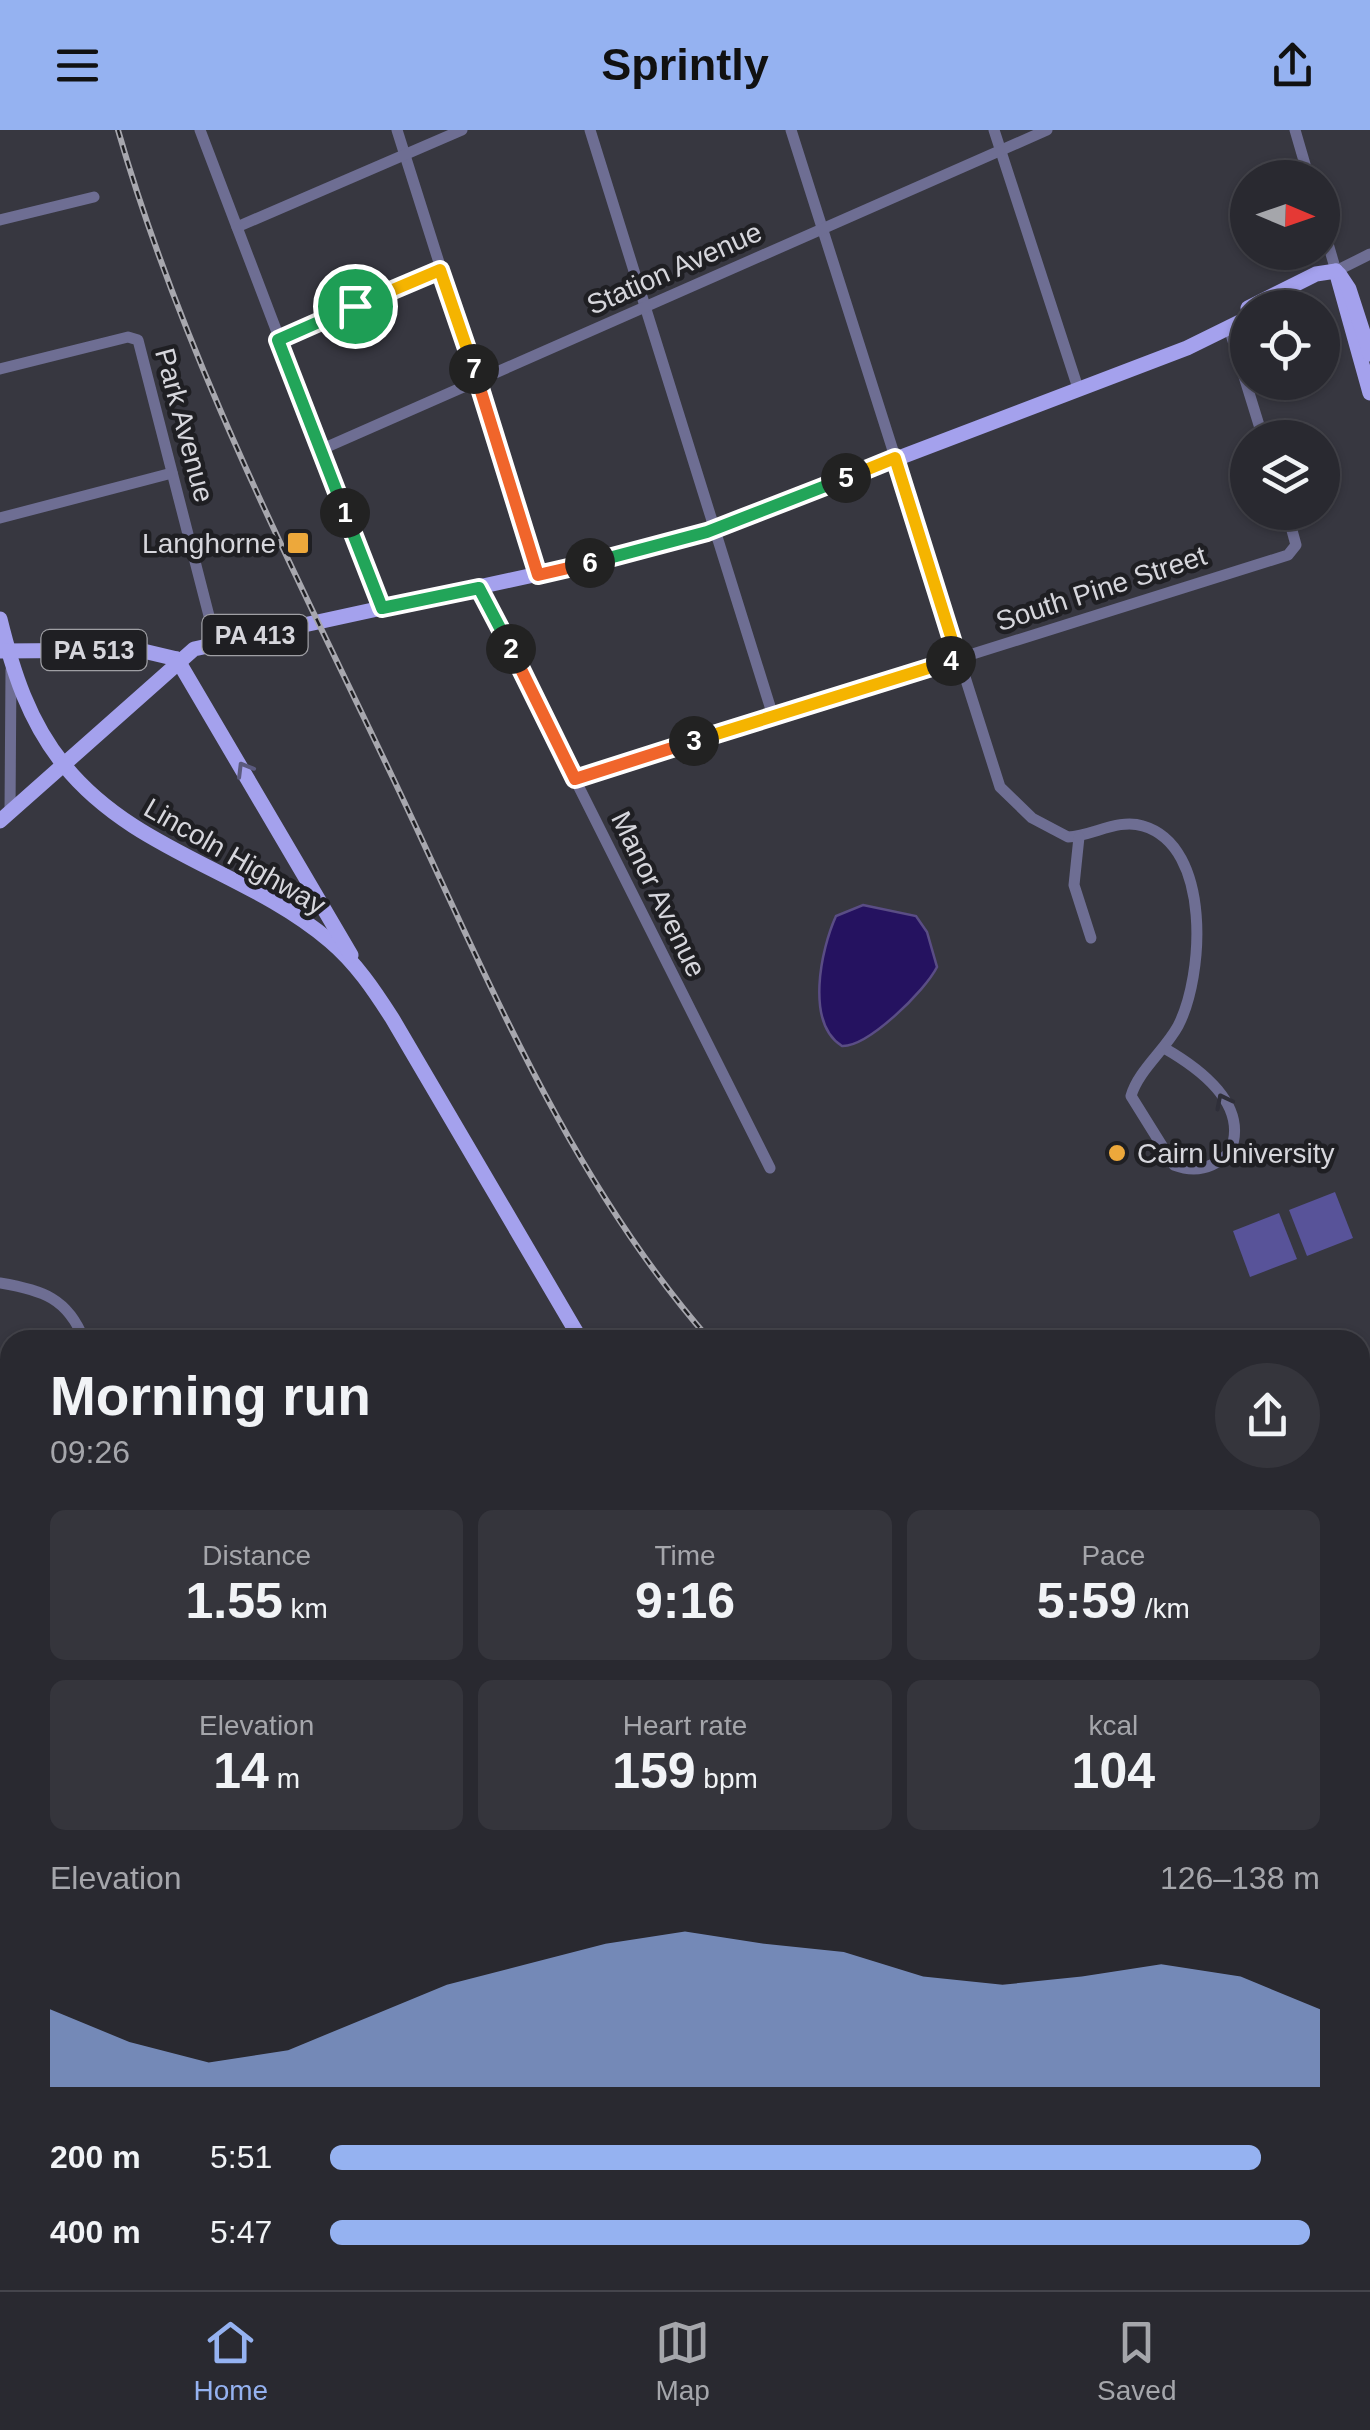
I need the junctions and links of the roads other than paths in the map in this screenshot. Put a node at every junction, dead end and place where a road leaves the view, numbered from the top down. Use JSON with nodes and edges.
{"nodes":[{"id":1,"x":200,"y":130,"type":"edge"},
{"id":2,"x":396,"y":130,"type":"edge"},
{"id":3,"x":462,"y":130,"type":"edge"},
{"id":4,"x":590,"y":130,"type":"edge"},
{"id":5,"x":792,"y":130,"type":"edge"},
{"id":6,"x":994,"y":130,"type":"edge"},
{"id":7,"x":1047,"y":130,"type":"edge"},
{"id":8,"x":1295,"y":130,"type":"edge"},
{"id":9,"x":1001,"y":150,"type":"junction"},
{"id":10,"x":404,"y":154,"type":"junction"},
{"id":11,"x":1304,"y":160,"type":"edge"},
{"id":12,"x":94,"y":196,"type":"dead end"},
{"id":13,"x":0,"y":220,"type":"edge"},
{"id":14,"x":237,"y":227,"type":"junction"},
{"id":15,"x":822,"y":230,"type":"junction"},
{"id":16,"x":1370,"y":254,"type":"edge"},
{"id":17,"x":1340,"y":268,"type":"edge"},
{"id":18,"x":440,"y":270,"type":"junction"},
{"id":19,"x":1336,"y":270,"type":"junction"},
{"id":20,"x":1284,"y":290,"type":"edge"},
{"id":21,"x":1301,"y":290,"type":"edge"},
{"id":22,"x":646,"y":307,"type":"junction"},
{"id":23,"x":1230,"y":317,"type":"edge"},
{"id":24,"x":1229,"y":328,"type":"joint"},
{"id":25,"x":278,"y":340,"type":"junction"},
{"id":26,"x":1370,"y":354,"type":"edge"},
{"id":27,"x":1132,"y":368,"type":"junction"},
{"id":28,"x":0,"y":370,"type":"edge"},
{"id":29,"x":478,"y":379,"type":"junction"},
{"id":30,"x":1078,"y":388,"type":"junction"},
{"id":31,"x":1370,"y":393,"type":"edge"},
{"id":32,"x":1257,"y":420,"type":"edge"},
{"id":33,"x":320,"y":450,"type":"junction"},
{"id":34,"x":895,"y":458,"type":"junction"},
{"id":35,"x":172,"y":473,"type":"junction"},
{"id":36,"x":0,"y":518,"type":"edge"},
{"id":37,"x":717,"y":528,"type":"junction"},
{"id":38,"x":1291,"y":530,"type":"edge"},
{"id":39,"x":538,"y":575,"type":"junction"},
{"id":40,"x":479,"y":588,"type":"junction"},
{"id":41,"x":382,"y":608,"type":"junction"},
{"id":42,"x":0,"y":620,"type":"edge"},
{"id":43,"x":216,"y":643,"type":"junction"},
{"id":44,"x":6,"y":654,"type":"edge"},
{"id":45,"x":178,"y":659,"type":"junction"},
{"id":46,"x":958,"y":659,"type":"junction"},
{"id":47,"x":774,"y":716,"type":"junction"},
{"id":48,"x":63,"y":764,"type":"junction"},
{"id":49,"x":575,"y":779,"type":"junction"},
{"id":50,"x":9,"y":805,"type":"edge"},
{"id":51,"x":1079,"y":836,"type":"junction"},
{"id":52,"x":1091,"y":938,"type":"dead end"},
{"id":53,"x":357,"y":968,"type":"junction"},
{"id":54,"x":1164,"y":1048,"type":"junction"},
{"id":55,"x":770,"y":1168,"type":"dead end"},
{"id":56,"x":0,"y":1283,"type":"edge"},
{"id":57,"x":80,"y":1330,"type":"edge"},
{"id":58,"x":575,"y":1330,"type":"edge"}],
"edges":[{"from":1,"to":14,"type":"street"},
{"from":2,"to":10,"type":"street"},
{"from":3,"to":10,"type":"street"},
{"from":4,"to":22,"type":"street"},
{"from":5,"to":15,"type":"street"},
{"from":6,"to":9,"type":"street"},
{"from":7,"to":9,"type":"street","name":"Station Avenue"},
{"from":8,"to":11,"type":"street"},
{"from":9,"to":15,"type":"street","name":"Station Avenue"},
{"from":9,"to":30,"type":"street"},
{"from":10,"to":14,"type":"street"},
{"from":10,"to":18,"type":"street"},
{"from":12,"to":13,"type":"street"},
{"from":14,"to":25,"type":"street"},
{"from":15,"to":22,"type":"street","name":"Station Avenue"},
{"from":15,"to":34,"type":"street"},
{"from":16,"to":17,"type":"street"},
{"from":18,"to":25,"type":"street"},
{"from":18,"to":29,"type":"street"},
{"from":19,"to":20,"type":"main road","number":"PA 413"},
{"from":19,"to":21,"type":"main road"},
{"from":19,"to":26,"type":"main road"},
{"from":19,"to":31,"type":"main road"},
{"from":22,"to":29,"type":"street","name":"Station Avenue"},
{"from":22,"to":37,"type":"street"},
{"from":23,"to":27,"type":"main road","number":"PA 413"},
{"from":24,"to":27,"type":"main road","number":"PA 413"},
{"from":24,"to":32,"type":"street"},
{"from":25,"to":33,"type":"street"},
{"from":27,"to":30,"type":"main road","number":"PA 413"},
{"from":28,"to":35,"type":"street","name":"Park Avenue"},
{"from":29,"to":33,"type":"street","name":"Station Avenue"},
{"from":29,"to":39,"type":"street"},
{"from":30,"to":34,"type":"main road","number":"PA 413"},
{"from":33,"to":41,"type":"street"},
{"from":34,"to":37,"type":"main road","number":"PA 413"},
{"from":34,"to":46,"type":"street"},
{"from":35,"to":36,"type":"street"},
{"from":35,"to":43,"type":"street","name":"Park Avenue"},
{"from":37,"to":39,"type":"main road","number":"PA 413"},
{"from":37,"to":47,"type":"street"},
{"from":38,"to":46,"type":"street","name":"South Pine Street"},
{"from":39,"to":40,"type":"main road","number":"PA 413"},
{"from":40,"to":41,"type":"main road","number":"PA 413"},
{"from":40,"to":49,"type":"street","name":"Manor Avenue"},
{"from":41,"to":43,"type":"main road","number":"PA 413"},
{"from":42,"to":44,"type":"main road","name":"Lincoln Highway"},
{"from":43,"to":45,"type":"main road","number":"PA 413"},
{"from":44,"to":45,"type":"main road","number":"PA 513"},
{"from":44,"to":48,"type":"main road","name":"Lincoln Highway"},
{"from":44,"to":50,"type":"street"},
{"from":45,"to":48,"type":"main road","number":"PA 413"},
{"from":53,"to":45,"type":"main road","number":"PA 413","one_way":true},
{"from":46,"to":47,"type":"street","name":"South Pine Street"},
{"from":46,"to":51,"type":"street"},
{"from":47,"to":49,"type":"street","name":"South Pine Street"},
{"from":48,"to":50,"type":"main road"},
{"from":48,"to":53,"type":"main road","name":"Lincoln Highway"},
{"from":49,"to":55,"type":"street","name":"Manor Avenue"},
{"from":51,"to":52,"type":"street"},
{"from":51,"to":54,"type":"street"},
{"from":53,"to":58,"type":"main road","name":"Lincoln Highway"},
{"from":54,"to":54,"type":"street","one_way":true},
{"from":56,"to":57,"type":"street"}]}
